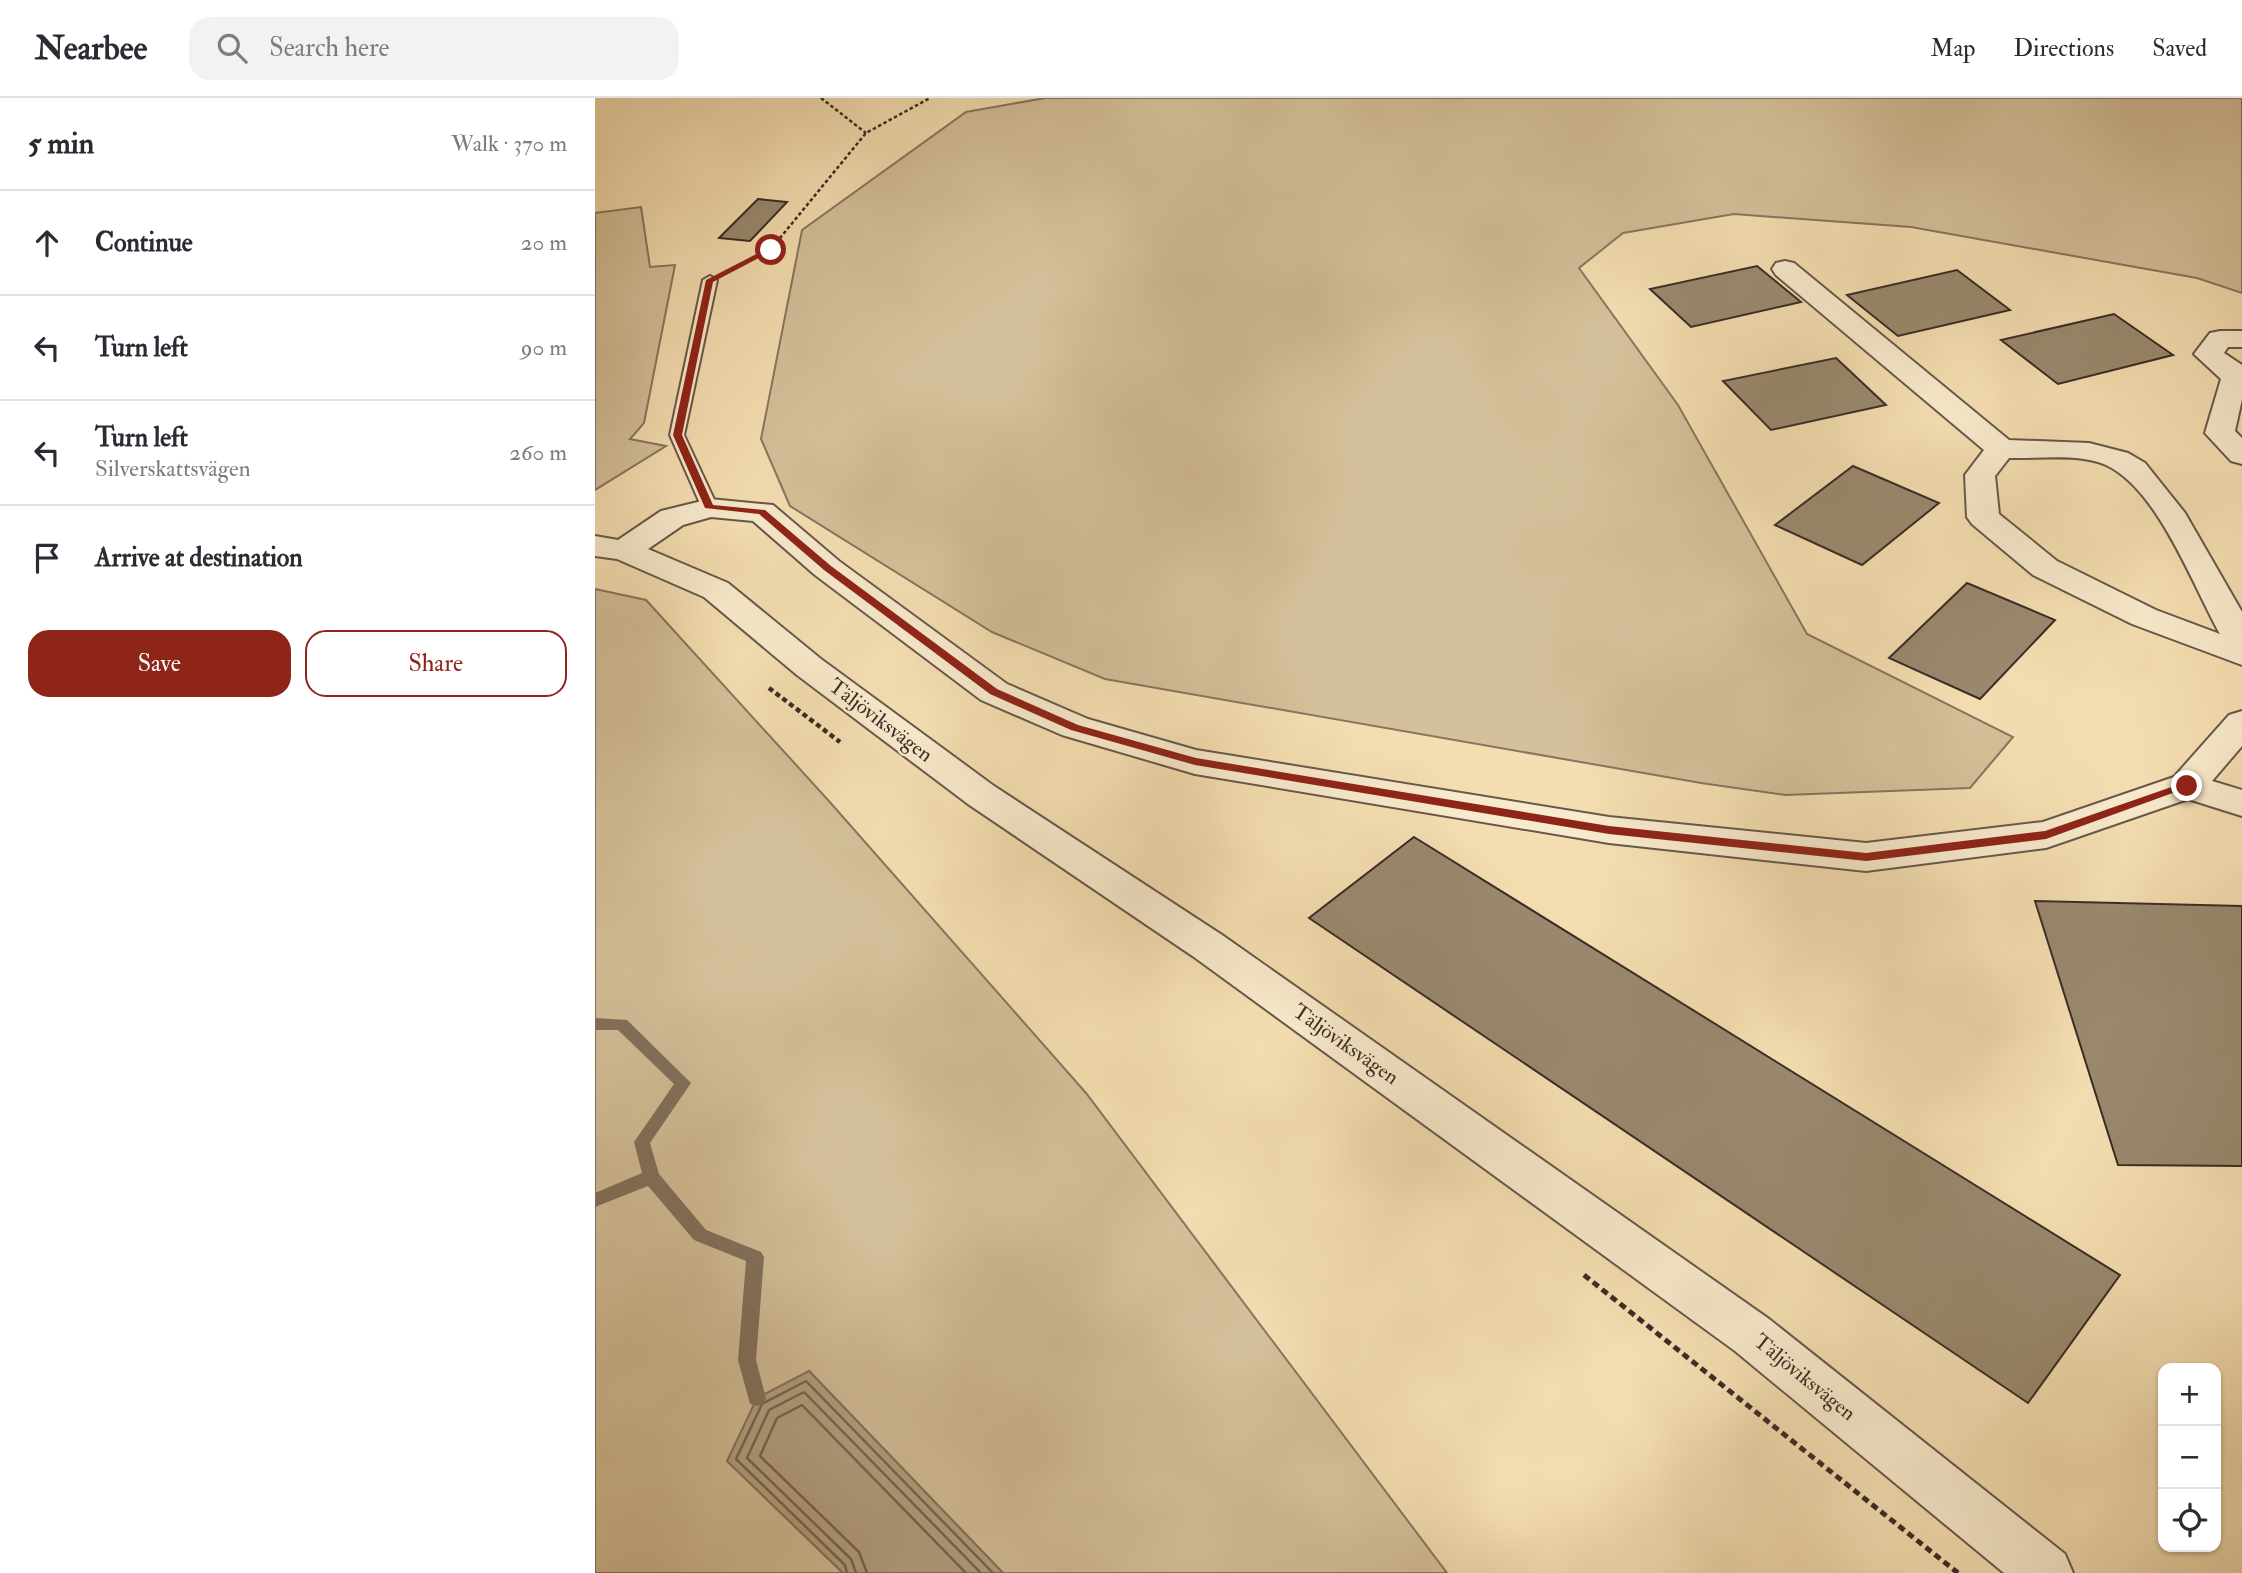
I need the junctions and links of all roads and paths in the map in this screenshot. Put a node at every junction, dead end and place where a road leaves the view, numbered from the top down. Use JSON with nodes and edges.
{"nodes":[{"id":1,"x":821,"y":98,"type":"edge"},
{"id":2,"x":930,"y":98,"type":"edge"},
{"id":3,"x":866,"y":133,"type":"junction"},
{"id":4,"x":1785,"y":269,"type":"dead end"},
{"id":5,"x":710,"y":280,"type":"joint"},
{"id":6,"x":2242,"y":339,"type":"edge"},
{"id":7,"x":2239,"y":375,"type":"edge"},
{"id":8,"x":2001,"y":449,"type":"junction"},
{"id":9,"x":2242,"y":455,"type":"edge"},
{"id":10,"x":710,"y":508,"type":"junction"},
{"id":11,"x":609,"y":548,"type":"edge"},
{"id":12,"x":2242,"y":642,"type":"edge"},
{"id":13,"x":2242,"y":654,"type":"edge"},
{"id":14,"x":762,"y":681,"type":"dead end"},
{"id":15,"x":2242,"y":723,"type":"edge"},
{"id":16,"x":850,"y":750,"type":"dead end"},
{"id":17,"x":2187,"y":786,"type":"junction"},
{"id":18,"x":2242,"y":803,"type":"edge"},
{"id":19,"x":1576,"y":1270,"type":"dead end"},
{"id":20,"x":1958,"y":1573,"type":"edge"},
{"id":21,"x":2046,"y":1573,"type":"edge"}],
"edges":[{"from":1,"to":3,"type":"path"},
{"from":2,"to":3,"type":"path"},
{"from":3,"to":5,"type":"path"},
{"from":4,"to":8,"type":"street"},
{"from":5,"to":10,"type":"lane"},
{"from":6,"to":7,"type":"street"},
{"from":7,"to":9,"type":"street"},
{"from":8,"to":12,"type":"street"},
{"from":8,"to":13,"type":"street"},
{"from":10,"to":11,"type":"street"},
{"from":10,"to":17,"type":"street"},
{"from":11,"to":21,"type":"street","name":"Täljöviksvägen"},
{"from":14,"to":16,"type":"path"},
{"from":15,"to":17,"type":"street"},
{"from":17,"to":18,"type":"street"},
{"from":19,"to":20,"type":"path"}]}
